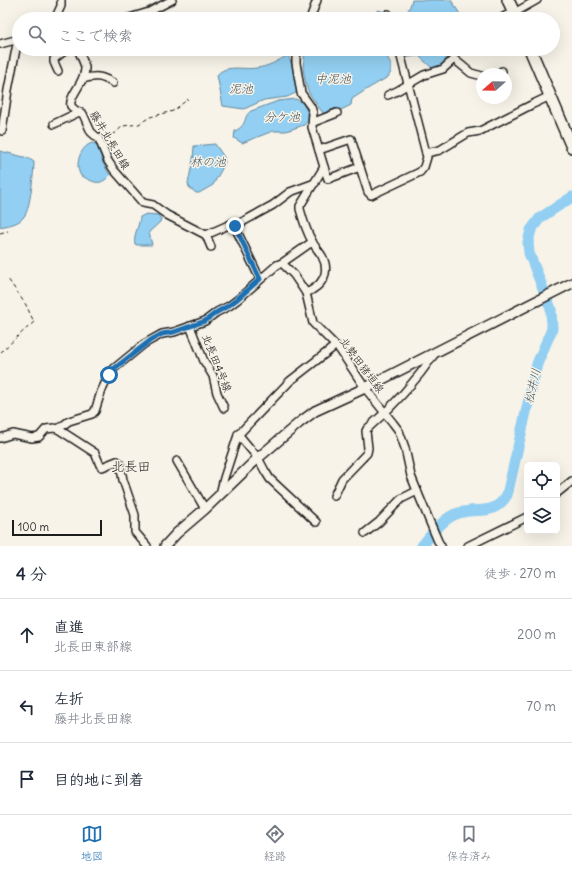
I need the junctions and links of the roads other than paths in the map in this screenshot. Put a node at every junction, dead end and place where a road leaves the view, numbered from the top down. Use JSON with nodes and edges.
{"nodes":[{"id":1,"x":61,"y":0,"type":"edge"},
{"id":2,"x":172,"y":0,"type":"edge"},
{"id":3,"x":316,"y":0,"type":"edge"},
{"id":4,"x":508,"y":0,"type":"edge"},
{"id":5,"x":537,"y":0,"type":"edge"},
{"id":6,"x":58,"y":12,"type":"edge"},
{"id":7,"x":149,"y":12,"type":"edge"},
{"id":8,"x":312,"y":12,"type":"edge"},
{"id":9,"x":513,"y":12,"type":"edge"},
{"id":10,"x":520,"y":12,"type":"edge"},
{"id":11,"x":12,"y":41,"type":"edge"},
{"id":12,"x":0,"y":44,"type":"edge"},
{"id":13,"x":15,"y":56,"type":"edge"},
{"id":14,"x":58,"y":56,"type":"edge"},
{"id":15,"x":81,"y":56,"type":"edge"},
{"id":16,"x":296,"y":56,"type":"edge"},
{"id":17,"x":401,"y":56,"type":"edge"},
{"id":18,"x":533,"y":56,"type":"edge"},
{"id":19,"x":58,"y":71,"type":"dead end"},
{"id":20,"x":476,"y":74,"type":"edge"},
{"id":21,"x":83,"y":79,"type":"junction"},
{"id":22,"x":113,"y":83,"type":"dead end"},
{"id":23,"x":407,"y":85,"type":"junction"},
{"id":24,"x":388,"y":95,"type":"dead end"},
{"id":25,"x":550,"y":96,"type":"junction"},
{"id":26,"x":3,"y":103,"type":"edge"},
{"id":27,"x":78,"y":112,"type":"junction"},
{"id":28,"x":337,"y":113,"type":"dead end"},
{"id":29,"x":314,"y":122,"type":"junction"},
{"id":30,"x":54,"y":124,"type":"dead end"},
{"id":31,"x":2,"y":130,"type":"dead end"},
{"id":32,"x":572,"y":146,"type":"edge"},
{"id":33,"x":319,"y":150,"type":"junction"},
{"id":34,"x":426,"y":153,"type":"junction"},
{"id":35,"x":324,"y":167,"type":"junction"},
{"id":36,"x":360,"y":167,"type":"junction"},
{"id":37,"x":315,"y":182,"type":"junction"},
{"id":38,"x":235,"y":226,"type":"junction"},
{"id":39,"x":206,"y":235,"type":"junction"},
{"id":40,"x":312,"y":242,"type":"junction"},
{"id":41,"x":211,"y":247,"type":"dead end"},
{"id":42,"x":282,"y":263,"type":"junction"},
{"id":43,"x":260,"y":279,"type":"junction"},
{"id":44,"x":572,"y":283,"type":"edge"},
{"id":45,"x":306,"y":293,"type":"junction"},
{"id":46,"x":190,"y":326,"type":"junction"},
{"id":47,"x":335,"y":346,"type":"junction"},
{"id":48,"x":436,"y":352,"type":"junction"},
{"id":49,"x":364,"y":388,"type":"junction"},
{"id":50,"x":224,"y":408,"type":"dead end"},
{"id":51,"x":386,"y":413,"type":"junction"},
{"id":52,"x":58,"y":429,"type":"junction"},
{"id":53,"x":238,"y":434,"type":"junction"},
{"id":54,"x":0,"y":438,"type":"edge"},
{"id":55,"x":258,"y":458,"type":"junction"},
{"id":56,"x":177,"y":461,"type":"dead end"},
{"id":57,"x":572,"y":481,"type":"edge"},
{"id":58,"x":417,"y":491,"type":"junction"},
{"id":59,"x":560,"y":491,"type":"edge"},
{"id":60,"x":220,"y":494,"type":"junction"},
{"id":61,"x":334,"y":496,"type":"dead end"},
{"id":62,"x":205,"y":509,"type":"junction"},
{"id":63,"x":524,"y":518,"type":"edge"},
{"id":64,"x":316,"y":522,"type":"dead end"},
{"id":65,"x":365,"y":533,"type":"dead end"},
{"id":66,"x":439,"y":544,"type":"edge"},
{"id":67,"x":147,"y":546,"type":"edge"},
{"id":68,"x":165,"y":546,"type":"edge"},
{"id":69,"x":468,"y":546,"type":"edge"}],
"edges":[{"from":1,"to":6,"type":"street"},
{"from":2,"to":7,"type":"street"},
{"from":3,"to":8,"type":"street"},
{"from":4,"to":9,"type":"main road"},
{"from":5,"to":10,"type":"street"},
{"from":11,"to":12,"type":"street"},
{"from":13,"to":26,"type":"street"},
{"from":14,"to":19,"type":"street"},
{"from":15,"to":21,"type":"street"},
{"from":16,"to":29,"type":"street"},
{"from":17,"to":23,"type":"street"},
{"from":18,"to":25,"type":"main road"},
{"from":20,"to":23,"type":"street"},
{"from":21,"to":22,"type":"street"},
{"from":21,"to":27,"type":"street","name":"藤井北長田線"},
{"from":23,"to":24,"type":"street"},
{"from":23,"to":34,"type":"street"},
{"from":25,"to":32,"type":"main road"},
{"from":25,"to":34,"type":"street"},
{"from":26,"to":31,"type":"street"},
{"from":27,"to":30,"type":"street"},
{"from":27,"to":39,"type":"street","name":"藤井北長田線"},
{"from":28,"to":29,"type":"street"},
{"from":29,"to":33,"type":"street"},
{"from":33,"to":35,"type":"street"},
{"from":33,"to":36,"type":"street"},
{"from":34,"to":36,"type":"street"},
{"from":35,"to":36,"type":"street"},
{"from":35,"to":37,"type":"street"},
{"from":37,"to":38,"type":"street"},
{"from":37,"to":40,"type":"street"},
{"from":38,"to":39,"type":"street"},
{"from":38,"to":43,"type":"street"},
{"from":39,"to":41,"type":"street"},
{"from":40,"to":42,"type":"street"},
{"from":40,"to":45,"type":"street"},
{"from":42,"to":43,"type":"street"},
{"from":42,"to":45,"type":"street"},
{"from":43,"to":46,"type":"street"},
{"from":44,"to":48,"type":"street"},
{"from":45,"to":47,"type":"street","name":"北勢田猪垣線"},
{"from":46,"to":50,"type":"street","name":"北長田4号線"},
{"from":46,"to":52,"type":"street"},
{"from":47,"to":49,"type":"street","name":"北勢田猪垣線"},
{"from":47,"to":53,"type":"street"},
{"from":48,"to":49,"type":"street"},
{"from":48,"to":51,"type":"street"},
{"from":49,"to":51,"type":"street","name":"北勢田猪垣線"},
{"from":49,"to":55,"type":"street"},
{"from":51,"to":58,"type":"street","name":"北勢田猪垣線"},
{"from":51,"to":61,"type":"street"},
{"from":52,"to":54,"type":"street"},
{"from":52,"to":67,"type":"street"},
{"from":53,"to":55,"type":"street"},
{"from":53,"to":60,"type":"street"},
{"from":55,"to":60,"type":"street"},
{"from":55,"to":64,"type":"street"},
{"from":56,"to":62,"type":"street"},
{"from":57,"to":59,"type":"street"},
{"from":58,"to":65,"type":"street"},
{"from":58,"to":66,"type":"street","name":"北勢田猪垣線"},
{"from":60,"to":62,"type":"street"},
{"from":62,"to":68,"type":"street"},
{"from":63,"to":69,"type":"street"}]}
